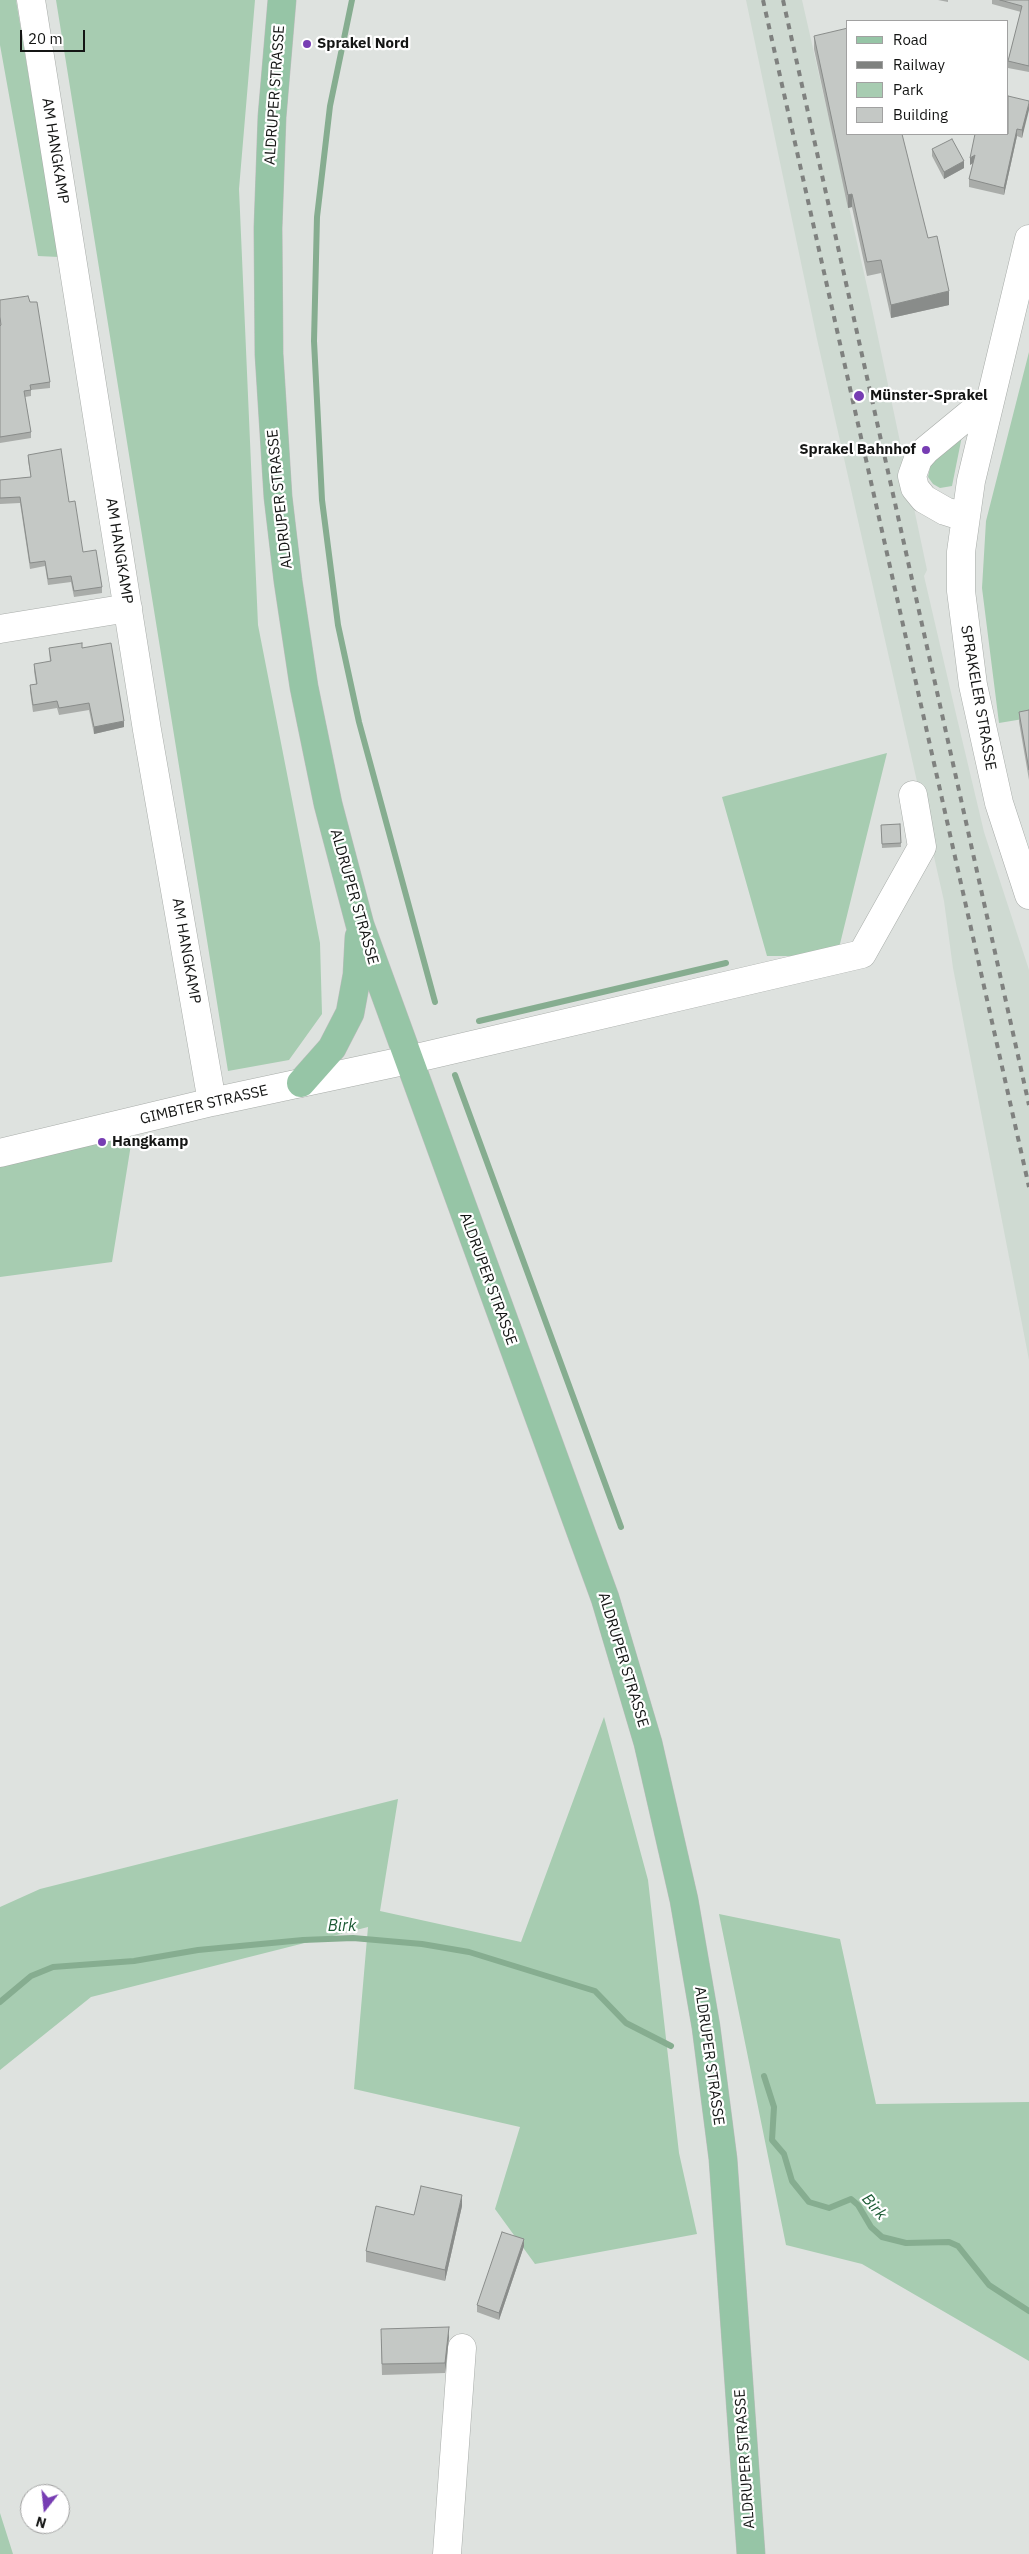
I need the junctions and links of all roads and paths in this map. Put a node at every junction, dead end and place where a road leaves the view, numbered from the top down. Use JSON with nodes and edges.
{"nodes":[{"id":1,"x":31,"y":0,"type":"edge"},
{"id":2,"x":282,"y":0,"type":"edge"},
{"id":3,"x":1029,"y":239,"type":"edge"},
{"id":4,"x":989,"y":406,"type":"junction"},
{"id":5,"x":964,"y":517,"type":"junction"},
{"id":6,"x":128,"y":608,"type":"junction"},
{"id":7,"x":0,"y":629,"type":"edge"},
{"id":8,"x":913,"y":795,"type":"dead end"},
{"id":9,"x":1029,"y":895,"type":"edge"},
{"id":10,"x":360,"y":926,"type":"junction"},
{"id":11,"x":408,"y":1060,"type":"junction"},
{"id":12,"x":301,"y":1083,"type":"junction"},
{"id":13,"x":212,"y":1102,"type":"junction"},
{"id":14,"x":0,"y":1153,"type":"edge"},
{"id":15,"x":462,"y":2348,"type":"dead end"},
{"id":16,"x":447,"y":2554,"type":"edge"},
{"id":17,"x":751,"y":2554,"type":"edge"}],
"edges":[{"from":1,"to":6,"type":"street","name":"AM HANGKAMP"},
{"from":2,"to":10,"type":"main road","name":"ALDRUPER STRASSE"},
{"from":3,"to":4,"type":"street","name":"SPRAKELER STRASSE"},
{"from":4,"to":5,"type":"street","name":"SPRAKELER STRASSE"},
{"from":4,"to":5,"type":"street"},
{"from":5,"to":9,"type":"street","name":"SPRAKELER STRASSE"},
{"from":6,"to":7,"type":"street"},
{"from":6,"to":13,"type":"street","name":"AM HANGKAMP"},
{"from":8,"to":11,"type":"street","name":"GIMBTER STRASSE"},
{"from":10,"to":11,"type":"main road","name":"ALDRUPER STRASSE"},
{"from":10,"to":12,"type":"main road"},
{"from":11,"to":12,"type":"street","name":"GIMBTER STRASSE"},
{"from":11,"to":17,"type":"main road","name":"ALDRUPER STRASSE"},
{"from":12,"to":13,"type":"street","name":"GIMBTER STRASSE"},
{"from":13,"to":14,"type":"street","name":"GIMBTER STRASSE"},
{"from":15,"to":16,"type":"street"}]}
